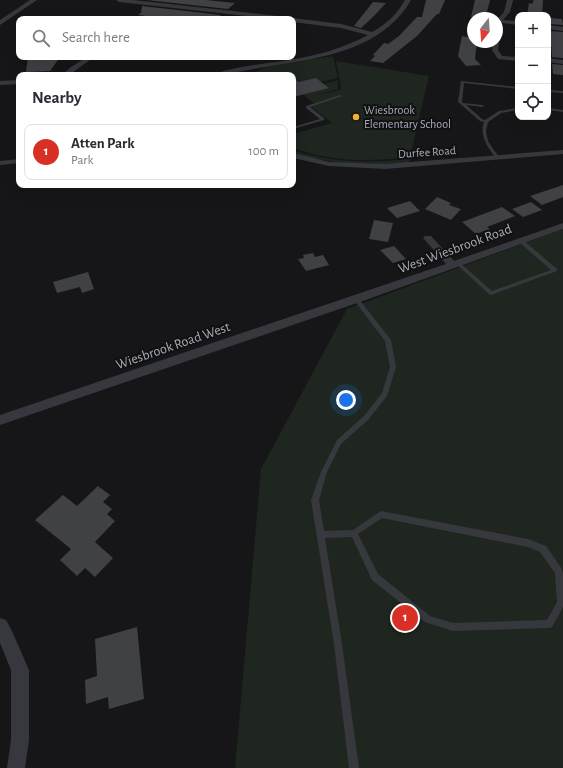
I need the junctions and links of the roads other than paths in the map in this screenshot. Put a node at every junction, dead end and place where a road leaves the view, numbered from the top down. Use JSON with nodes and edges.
{"nodes":[{"id":1,"x":34,"y":0,"type":"edge"},
{"id":2,"x":119,"y":0,"type":"edge"},
{"id":3,"x":408,"y":0,"type":"edge"},
{"id":4,"x":510,"y":0,"type":"edge"},
{"id":5,"x":260,"y":16,"type":"edge"},
{"id":6,"x":503,"y":16,"type":"edge"},
{"id":7,"x":296,"y":20,"type":"edge"},
{"id":8,"x":503,"y":21,"type":"edge"},
{"id":9,"x":0,"y":23,"type":"edge"},
{"id":10,"x":515,"y":23,"type":"edge"},
{"id":11,"x":551,"y":27,"type":"edge"},
{"id":12,"x":563,"y":29,"type":"edge"},
{"id":13,"x":374,"y":34,"type":"junction"},
{"id":14,"x":496,"y":48,"type":"edge"},
{"id":15,"x":515,"y":59,"type":"edge"},
{"id":16,"x":87,"y":60,"type":"edge"},
{"id":17,"x":551,"y":60,"type":"edge"},
{"id":18,"x":563,"y":62,"type":"edge"},
{"id":19,"x":68,"y":72,"type":"edge"},
{"id":20,"x":229,"y":72,"type":"edge"},
{"id":21,"x":16,"y":82,"type":"edge"},
{"id":22,"x":0,"y":83,"type":"edge"},
{"id":23,"x":515,"y":88,"type":"edge"},
{"id":24,"x":551,"y":91,"type":"edge"},
{"id":25,"x":563,"y":92,"type":"edge"},
{"id":26,"x":341,"y":96,"type":"dead end"},
{"id":27,"x":462,"y":104,"type":"junction"},
{"id":28,"x":482,"y":106,"type":"dead end"},
{"id":29,"x":551,"y":109,"type":"edge"},
{"id":30,"x":515,"y":110,"type":"edge"},
{"id":31,"x":563,"y":111,"type":"edge"},
{"id":32,"x":486,"y":121,"type":"junction"},
{"id":33,"x":296,"y":127,"type":"edge"},
{"id":34,"x":563,"y":152,"type":"edge"},
{"id":35,"x":296,"y":156,"type":"edge"},
{"id":36,"x":498,"y":158,"type":"junction"},
{"id":37,"x":16,"y":161,"type":"edge"},
{"id":38,"x":0,"y":163,"type":"edge"},
{"id":39,"x":563,"y":226,"type":"edge"},
{"id":40,"x":428,"y":238,"type":"dead end"},
{"id":41,"x":521,"y":241,"type":"junction"},
{"id":42,"x":454,"y":264,"type":"junction"},
{"id":43,"x":356,"y":299,"type":"junction"},
{"id":44,"x":0,"y":420,"type":"edge"},
{"id":45,"x":354,"y":533,"type":"junction"},
{"id":46,"x":320,"y":535,"type":"junction"},
{"id":47,"x":0,"y":626,"type":"edge"},
{"id":48,"x":16,"y":768,"type":"edge"},
{"id":49,"x":354,"y":768,"type":"edge"}],
"edges":[{"from":1,"to":9,"type":"street"},
{"from":2,"to":5,"type":"street"},
{"from":3,"to":13,"type":"street"},
{"from":4,"to":6,"type":"street"},
{"from":7,"to":13,"type":"street"},
{"from":8,"to":10,"type":"street"},
{"from":11,"to":12,"type":"street"},
{"from":13,"to":20,"type":"street"},
{"from":14,"to":15,"type":"street"},
{"from":16,"to":19,"type":"street"},
{"from":17,"to":18,"type":"street"},
{"from":21,"to":22,"type":"street"},
{"from":23,"to":27,"type":"lane"},
{"from":24,"to":25,"type":"lane"},
{"from":26,"to":33,"type":"lane"},
{"from":27,"to":28,"type":"lane"},
{"from":27,"to":32,"type":"lane"},
{"from":29,"to":31,"type":"lane"},
{"from":30,"to":32,"type":"lane"},
{"from":32,"to":36,"type":"lane"},
{"from":34,"to":36,"type":"street","name":"Durfee Road"},
{"from":35,"to":36,"type":"street","name":"Durfee Road"},
{"from":37,"to":38,"type":"street"},
{"from":39,"to":41,"type":"street","name":"West Wiesbrook Road"},
{"from":40,"to":42,"type":"street"},
{"from":41,"to":42,"type":"street","name":"West Wiesbrook Road"},
{"from":41,"to":42,"type":"lane"},
{"from":42,"to":43,"type":"street","name":"West Wiesbrook Road"},
{"from":43,"to":44,"type":"street","name":"Wiesbrook Road West"},
{"from":43,"to":46,"type":"lane"},
{"from":45,"to":45,"type":"lane"},
{"from":45,"to":46,"type":"lane"},
{"from":46,"to":49,"type":"lane"},
{"from":47,"to":48,"type":"street"}]}
